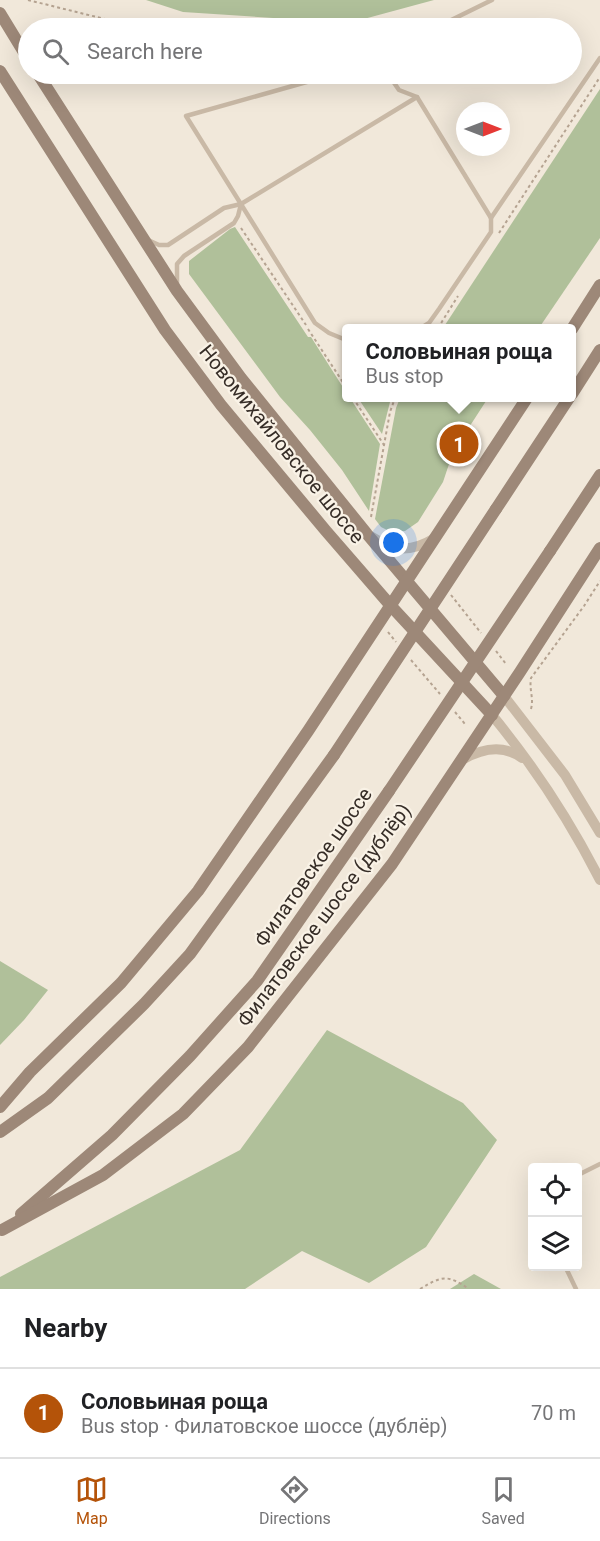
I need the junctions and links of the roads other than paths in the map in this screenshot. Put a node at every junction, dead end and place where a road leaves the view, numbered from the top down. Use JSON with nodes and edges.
{"nodes":[{"id":1,"x":492,"y":0,"type":"edge"},
{"id":2,"x":0,"y":13,"type":"edge"},
{"id":3,"x":455,"y":18,"type":"edge"},
{"id":4,"x":18,"y":43,"type":"edge"},
{"id":5,"x":600,"y":58,"type":"edge"},
{"id":6,"x":0,"y":71,"type":"edge"},
{"id":7,"x":44,"y":84,"type":"edge"},
{"id":8,"x":299,"y":84,"type":"edge"},
{"id":9,"x":395,"y":84,"type":"edge"},
{"id":10,"x":417,"y":97,"type":"junction"},
{"id":11,"x":241,"y":204,"type":"junction"},
{"id":12,"x":491,"y":218,"type":"junction"},
{"id":13,"x":138,"y":232,"type":"junction"},
{"id":14,"x":600,"y":285,"type":"edge"},
{"id":15,"x":177,"y":291,"type":"junction"},
{"id":16,"x":427,"y":324,"type":"edge"},
{"id":17,"x":575,"y":324,"type":"edge"},
{"id":18,"x":342,"y":338,"type":"edge"},
{"id":19,"x":600,"y":350,"type":"edge"},
{"id":20,"x":576,"y":388,"type":"edge"},
{"id":21,"x":524,"y":402,"type":"edge"},
{"id":22,"x":566,"y":402,"type":"edge"},
{"id":23,"x":600,"y":475,"type":"edge"},
{"id":24,"x":367,"y":534,"type":"junction"},
{"id":25,"x":436,"y":538,"type":"junction"},
{"id":26,"x":600,"y":548,"type":"edge"},
{"id":27,"x":407,"y":581,"type":"junction"},
{"id":28,"x":391,"y":606,"type":"junction"},
{"id":29,"x":504,"y":696,"type":"junction"},
{"id":30,"x":492,"y":715,"type":"junction"},
{"id":31,"x":461,"y":760,"type":"junction"},
{"id":32,"x":527,"y":761,"type":"junction"},
{"id":33,"x":600,"y":833,"type":"edge"},
{"id":34,"x":600,"y":880,"type":"edge"},
{"id":35,"x":0,"y":1107,"type":"edge"},
{"id":36,"x":0,"y":1132,"type":"edge"},
{"id":37,"x":600,"y":1164,"type":"edge"},
{"id":38,"x":582,"y":1173,"type":"edge"},
{"id":39,"x":1,"y":1231,"type":"edge"},
{"id":40,"x":567,"y":1271,"type":"edge"},
{"id":41,"x":576,"y":1289,"type":"edge"}],
"edges":[{"from":1,"to":3,"type":"lane"},
{"from":2,"to":4,"type":"main road"},
{"from":5,"to":12,"type":"lane"},
{"from":6,"to":28,"type":"main road","name":"Новомихайловское шоссе"},
{"from":7,"to":13,"type":"main road","name":"Новомихайловское шоссе"},
{"from":8,"to":11,"type":"lane"},
{"from":9,"to":10,"type":"lane"},
{"from":10,"to":11,"type":"lane"},
{"from":10,"to":12,"type":"lane"},
{"from":11,"to":13,"type":"lane"},
{"from":11,"to":15,"type":"lane"},
{"from":11,"to":18,"type":"lane"},
{"from":12,"to":16,"type":"lane"},
{"from":13,"to":15,"type":"main road","name":"Новомихайловское шоссе"},
{"from":14,"to":17,"type":"main road"},
{"from":15,"to":24,"type":"main road","name":"Новомихайловское шоссе"},
{"from":19,"to":20,"type":"main road"},
{"from":21,"to":25,"type":"main road"},
{"from":22,"to":36,"type":"main road","bridge":true},
{"from":23,"to":39,"type":"main road","name":"Филатовское шоссе","bridge":true},
{"from":24,"to":25,"type":"street"},
{"from":24,"to":27,"type":"main road","name":"Новомихайловское шоссе"},
{"from":25,"to":27,"type":"main road"},
{"from":26,"to":29,"type":"main road","name":"Филатовское шоссе (дублёр)"},
{"from":27,"to":28,"type":"main road"},
{"from":27,"to":29,"type":"main road","name":"Новомихайловское шоссе"},
{"from":28,"to":30,"type":"main road","name":"Новомихайловское шоссе"},
{"from":28,"to":35,"type":"main road"},
{"from":29,"to":30,"type":"main road","name":"Филатовское шоссе (дублёр)"},
{"from":29,"to":33,"type":"street","name":"Новомихайловское шоссе"},
{"from":30,"to":31,"type":"main road","name":"Филатовское шоссе (дублёр)"},
{"from":30,"to":32,"type":"street","name":"Новомихайловское шоссе"},
{"from":31,"to":32,"type":"street"},
{"from":31,"to":39,"type":"main road","name":"Филатовское шоссе (дублёр)"},
{"from":32,"to":34,"type":"street","name":"Новомихайловское шоссе"},
{"from":37,"to":38,"type":"lane"},
{"from":40,"to":41,"type":"lane"}]}
